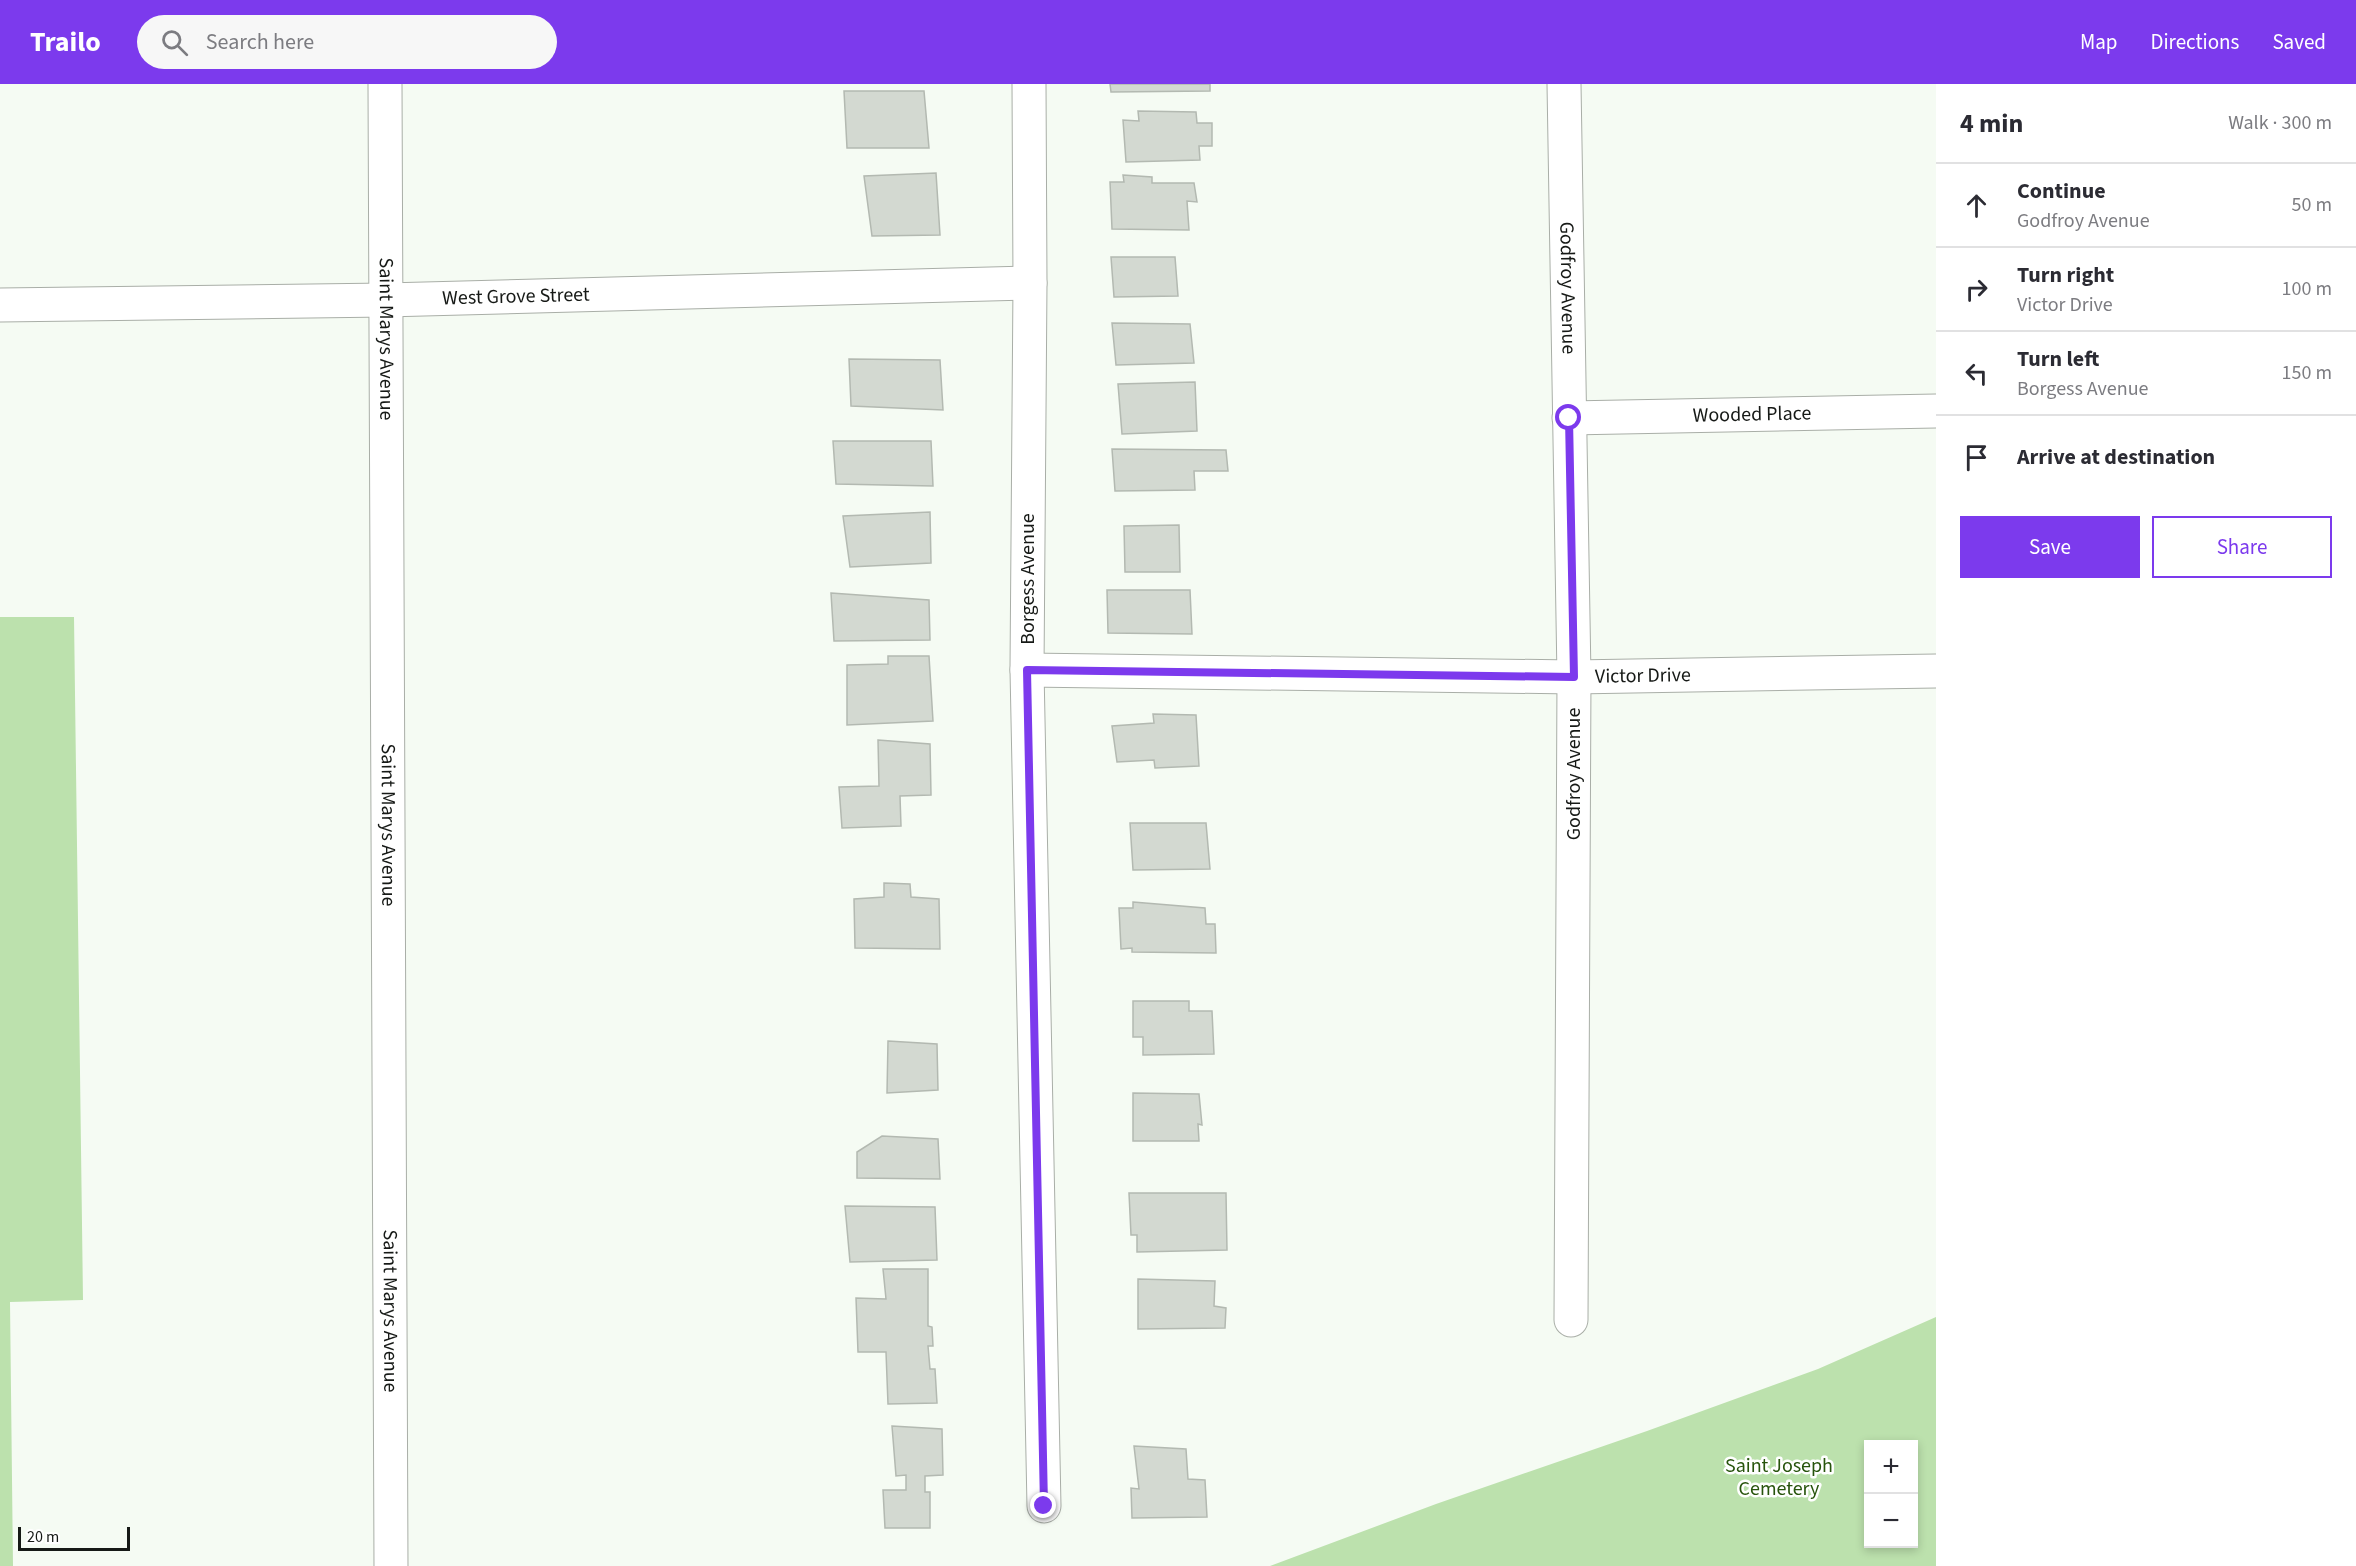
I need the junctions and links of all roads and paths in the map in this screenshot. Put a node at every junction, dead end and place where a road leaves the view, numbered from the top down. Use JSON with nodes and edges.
{"nodes":[{"id":1,"x":385,"y":84,"type":"edge"},
{"id":2,"x":1029,"y":84,"type":"edge"},
{"id":3,"x":1564,"y":84,"type":"edge"},
{"id":4,"x":1030,"y":283,"type":"junction"},
{"id":5,"x":386,"y":300,"type":"junction"},
{"id":6,"x":0,"y":305,"type":"edge"},
{"id":7,"x":1936,"y":411,"type":"edge"},
{"id":8,"x":1569,"y":418,"type":"junction"},
{"id":9,"x":1027,"y":670,"type":"junction"},
{"id":10,"x":1936,"y":671,"type":"edge"},
{"id":11,"x":1574,"y":677,"type":"junction"},
{"id":12,"x":1571,"y":1320,"type":"dead end"},
{"id":13,"x":1044,"y":1506,"type":"dead end"},
{"id":14,"x":391,"y":1566,"type":"edge"}],
"edges":[{"from":1,"to":5,"type":"street","name":"Saint Marys Avenue"},
{"from":2,"to":4,"type":"street","name":"Borgess Avenue"},
{"from":3,"to":8,"type":"street","name":"Godfroy Avenue"},
{"from":4,"to":5,"type":"street","name":"West Grove Street"},
{"from":4,"to":9,"type":"street","name":"Borgess Avenue"},
{"from":5,"to":6,"type":"street","name":"West Grove Street"},
{"from":5,"to":14,"type":"street","name":"Saint Marys Avenue"},
{"from":7,"to":8,"type":"street","name":"Wooded Place"},
{"from":8,"to":11,"type":"street","name":"Godfroy Avenue"},
{"from":9,"to":11,"type":"street","name":"Victor Drive"},
{"from":9,"to":13,"type":"street","name":"Borgess Avenue"},
{"from":10,"to":11,"type":"street","name":"Victor Drive"},
{"from":11,"to":12,"type":"street","name":"Godfroy Avenue"}]}
